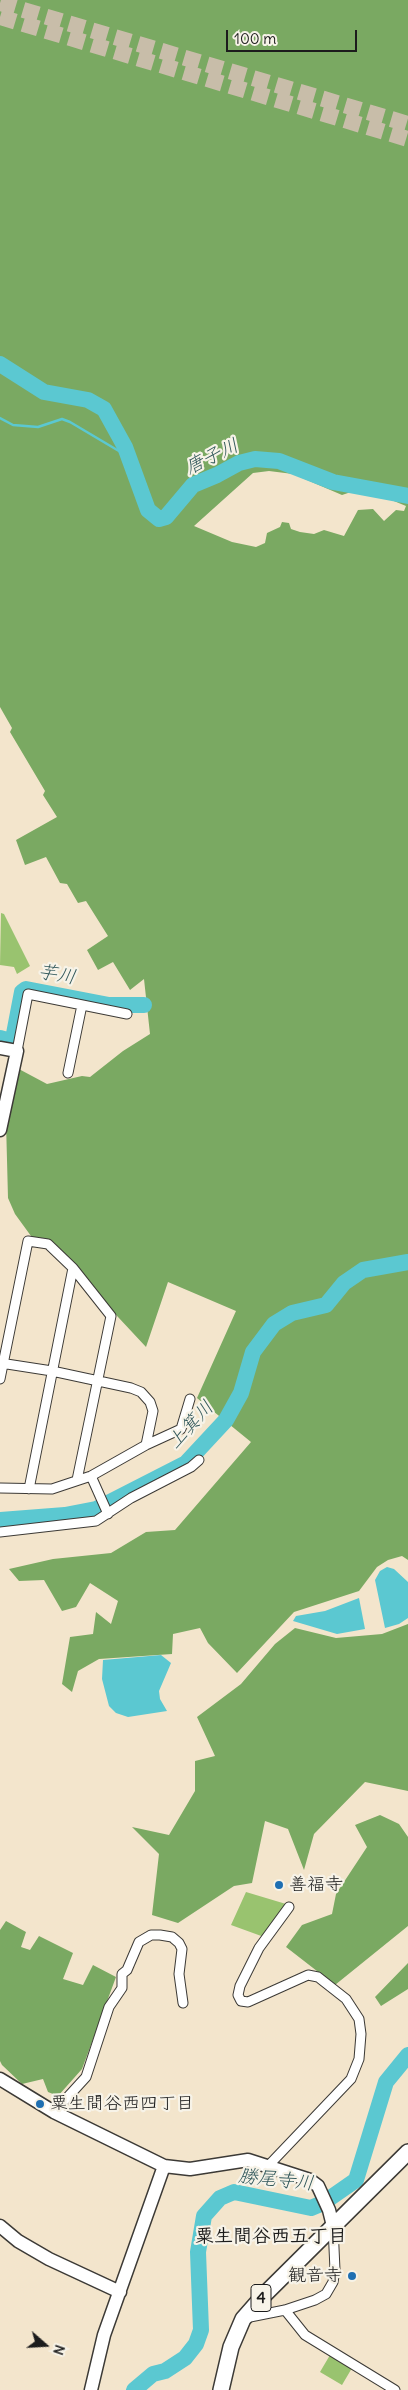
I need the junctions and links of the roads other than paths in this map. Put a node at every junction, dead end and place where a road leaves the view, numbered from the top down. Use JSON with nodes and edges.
{"nodes":[{"id":1,"x":82,"y":1005,"type":"junction"},
{"id":2,"x":127,"y":1014,"type":"dead end"},
{"id":3,"x":0,"y":1048,"type":"edge"},
{"id":4,"x":16,"y":1051,"type":"junction"},
{"id":5,"x":68,"y":1073,"type":"dead end"},
{"id":6,"x":0,"y":1130,"type":"edge"},
{"id":7,"x":73,"y":1268,"type":"junction"},
{"id":8,"x":2,"y":1363,"type":"edge"},
{"id":9,"x":52,"y":1371,"type":"junction"},
{"id":10,"x":0,"y":1379,"type":"edge"},
{"id":11,"x":98,"y":1381,"type":"junction"},
{"id":12,"x":190,"y":1398,"type":"dead end"},
{"id":13,"x":146,"y":1445,"type":"junction"},
{"id":14,"x":199,"y":1460,"type":"dead end"},
{"id":15,"x":90,"y":1476,"type":"junction"},
{"id":16,"x":77,"y":1480,"type":"junction"},
{"id":17,"x":0,"y":1488,"type":"edge"},
{"id":18,"x":29,"y":1489,"type":"junction"},
{"id":19,"x":108,"y":1512,"type":"junction"},
{"id":20,"x":0,"y":1532,"type":"edge"},
{"id":21,"x":289,"y":1907,"type":"dead end"},
{"id":22,"x":183,"y":2003,"type":"dead end"},
{"id":23,"x":0,"y":2079,"type":"edge"},
{"id":24,"x":54,"y":2112,"type":"junction"},
{"id":25,"x":408,"y":2152,"type":"edge"},
{"id":26,"x":269,"y":2165,"type":"junction"},
{"id":27,"x":164,"y":2166,"type":"junction"},
{"id":28,"x":0,"y":2226,"type":"edge"},
{"id":29,"x":333,"y":2226,"type":"junction"},
{"id":30,"x":120,"y":2292,"type":"junction"},
{"id":31,"x":285,"y":2310,"type":"junction"},
{"id":32,"x":243,"y":2319,"type":"junction"},
{"id":33,"x":224,"y":2386,"type":"edge"},
{"id":34,"x":91,"y":2390,"type":"edge"},
{"id":35,"x":395,"y":2390,"type":"edge"}],
"edges":[{"from":1,"to":2,"type":"street"},
{"from":1,"to":4,"type":"street"},
{"from":1,"to":5,"type":"street"},
{"from":3,"to":4,"type":"street"},
{"from":4,"to":6,"type":"street"},
{"from":7,"to":8,"type":"street"},
{"from":7,"to":9,"type":"street"},
{"from":7,"to":11,"type":"street"},
{"from":8,"to":9,"type":"street"},
{"from":8,"to":10,"type":"street"},
{"from":9,"to":11,"type":"street"},
{"from":9,"to":18,"type":"street"},
{"from":11,"to":13,"type":"street"},
{"from":11,"to":16,"type":"street"},
{"from":12,"to":13,"type":"street"},
{"from":13,"to":15,"type":"street"},
{"from":14,"to":19,"type":"street"},
{"from":15,"to":16,"type":"street"},
{"from":15,"to":19,"type":"street"},
{"from":16,"to":18,"type":"street"},
{"from":17,"to":18,"type":"street"},
{"from":19,"to":20,"type":"street"},
{"from":21,"to":26,"type":"street"},
{"from":22,"to":24,"type":"street"},
{"from":23,"to":24,"type":"street"},
{"from":24,"to":27,"type":"street"},
{"from":25,"to":29,"type":"main road","number":"4"},
{"from":26,"to":27,"type":"street"},
{"from":26,"to":29,"type":"street"},
{"from":27,"to":30,"type":"street"},
{"from":28,"to":30,"type":"street"},
{"from":29,"to":31,"type":"street"},
{"from":29,"to":32,"type":"main road","number":"4"},
{"from":30,"to":34,"type":"street"},
{"from":31,"to":32,"type":"street"},
{"from":31,"to":35,"type":"street"},
{"from":32,"to":33,"type":"main road","number":"4"}]}
